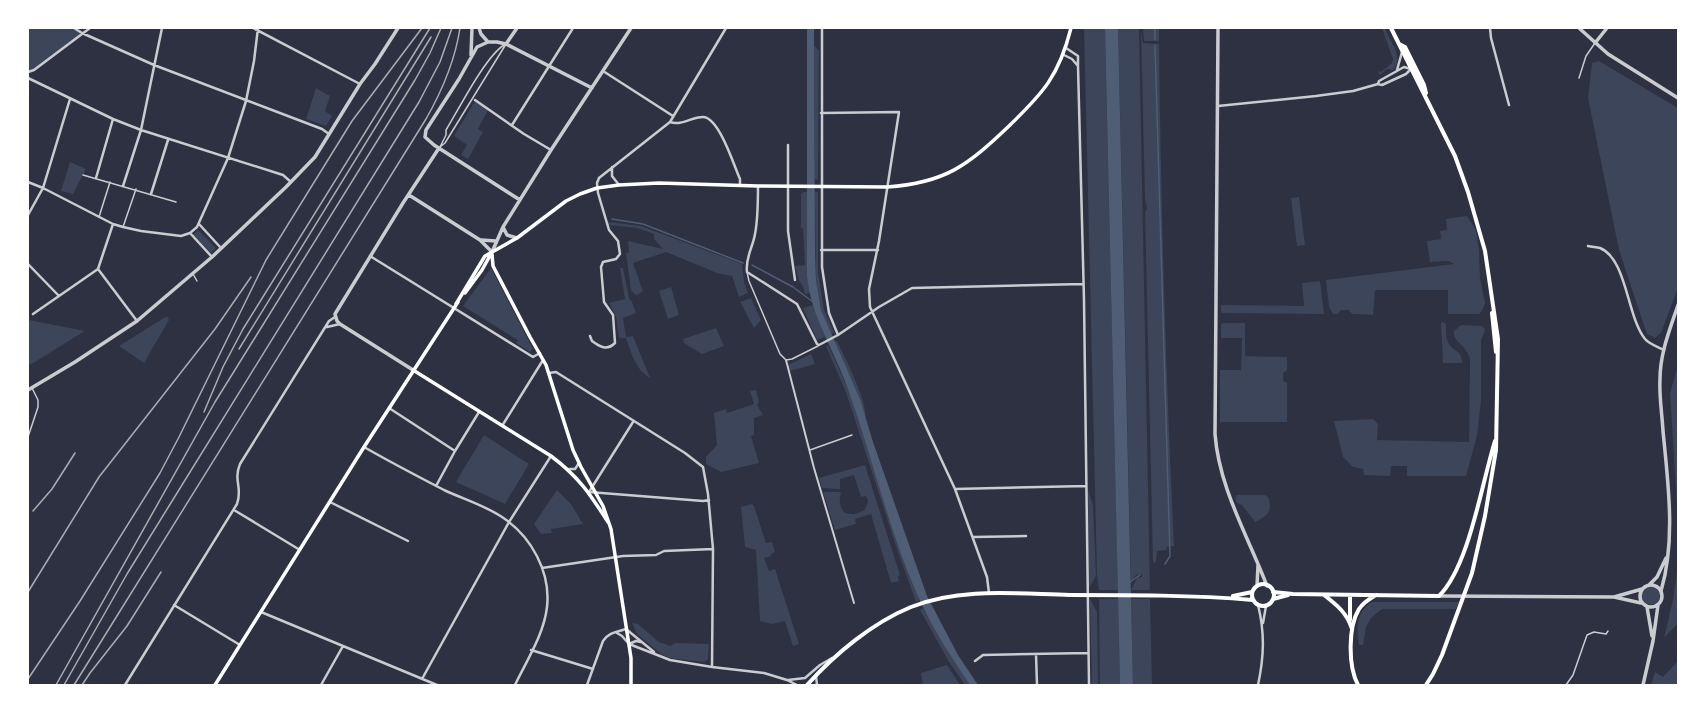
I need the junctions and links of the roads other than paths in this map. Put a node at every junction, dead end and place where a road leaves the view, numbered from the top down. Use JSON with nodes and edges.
{"nodes":[{"id":1,"x":74,"y":28,"type":"edge"},
{"id":2,"x":90,"y":28,"type":"edge"},
{"id":3,"x":162,"y":28,"type":"edge"},
{"id":4,"x":253,"y":28,"type":"edge"},
{"id":5,"x":398,"y":28,"type":"edge"},
{"id":6,"x":472,"y":28,"type":"edge"},
{"id":7,"x":479,"y":28,"type":"edge"},
{"id":8,"x":516,"y":28,"type":"edge"},
{"id":9,"x":573,"y":28,"type":"edge"},
{"id":10,"x":632,"y":28,"type":"edge"},
{"id":11,"x":726,"y":28,"type":"edge"},
{"id":12,"x":822,"y":28,"type":"edge"},
{"id":13,"x":1071,"y":28,"type":"edge"},
{"id":14,"x":1218,"y":28,"type":"edge"},
{"id":15,"x":1391,"y":28,"type":"edge"},
{"id":16,"x":1490,"y":28,"type":"edge"},
{"id":17,"x":1579,"y":28,"type":"edge"},
{"id":18,"x":1607,"y":28,"type":"edge"},
{"id":19,"x":258,"y":29,"type":"edge"},
{"id":20,"x":82,"y":33,"type":"junction"},
{"id":21,"x":488,"y":42,"type":"junction"},
{"id":22,"x":506,"y":44,"type":"junction"},
{"id":23,"x":1399,"y":44,"type":"junction"},
{"id":24,"x":1595,"y":44,"type":"junction"},
{"id":25,"x":1066,"y":48,"type":"junction"},
{"id":26,"x":1402,"y":52,"type":"junction"},
{"id":27,"x":1064,"y":55,"type":"junction"},
{"id":28,"x":471,"y":56,"type":"junction"},
{"id":29,"x":154,"y":65,"type":"junction"},
{"id":30,"x":549,"y":66,"type":"junction"},
{"id":31,"x":1078,"y":66,"type":"junction"},
{"id":32,"x":1411,"y":69,"type":"junction"},
{"id":33,"x":1397,"y":70,"type":"junction"},
{"id":34,"x":603,"y":71,"type":"junction"},
{"id":35,"x":28,"y":72,"type":"edge"},
{"id":36,"x":28,"y":78,"type":"edge"},
{"id":37,"x":1579,"y":78,"type":"dead end"},
{"id":38,"x":360,"y":84,"type":"junction"},
{"id":39,"x":1378,"y":84,"type":"junction"},
{"id":40,"x":592,"y":88,"type":"junction"},
{"id":41,"x":1678,"y":98,"type":"edge"},
{"id":42,"x":70,"y":99,"type":"junction"},
{"id":43,"x":474,"y":100,"type":"junction"},
{"id":44,"x":246,"y":101,"type":"junction"},
{"id":45,"x":1428,"y":101,"type":"junction"},
{"id":46,"x":1509,"y":105,"type":"dead end"},
{"id":47,"x":1218,"y":106,"type":"junction"},
{"id":48,"x":821,"y":113,"type":"junction"},
{"id":49,"x":674,"y":116,"type":"junction"},
{"id":50,"x":113,"y":119,"type":"junction"},
{"id":51,"x":670,"y":122,"type":"junction"},
{"id":52,"x":512,"y":125,"type":"junction"},
{"id":53,"x":141,"y":130,"type":"junction"},
{"id":54,"x":329,"y":134,"type":"junction"},
{"id":55,"x":168,"y":140,"type":"junction"},
{"id":56,"x":788,"y":145,"type":"dead end"},
{"id":57,"x":439,"y":148,"type":"junction"},
{"id":58,"x":551,"y":150,"type":"junction"},
{"id":59,"x":228,"y":158,"type":"junction"},
{"id":60,"x":612,"y":167,"type":"junction"},
{"id":61,"x":83,"y":175,"type":"dead end"},
{"id":62,"x":96,"y":178,"type":"junction"},
{"id":63,"x":28,"y":182,"type":"edge"},
{"id":64,"x":110,"y":182,"type":"junction"},
{"id":65,"x":291,"y":182,"type":"junction"},
{"id":66,"x":619,"y":185,"type":"junction"},
{"id":67,"x":740,"y":185,"type":"junction"},
{"id":68,"x":122,"y":186,"type":"junction"},
{"id":69,"x":758,"y":186,"type":"junction"},
{"id":70,"x":789,"y":186,"type":"junction"},
{"id":71,"x":821,"y":186,"type":"junction"},
{"id":72,"x":887,"y":187,"type":"junction"},
{"id":73,"x":43,"y":188,"type":"junction"},
{"id":74,"x":597,"y":188,"type":"junction"},
{"id":75,"x":136,"y":189,"type":"junction"},
{"id":76,"x":151,"y":194,"type":"junction"},
{"id":77,"x":409,"y":195,"type":"junction"},
{"id":78,"x":520,"y":200,"type":"junction"},
{"id":79,"x":176,"y":202,"type":"dead end"},
{"id":80,"x":28,"y":216,"type":"edge"},
{"id":81,"x":99,"y":217,"type":"junction"},
{"id":82,"x":113,"y":224,"type":"junction"},
{"id":83,"x":199,"y":224,"type":"junction"},
{"id":84,"x":124,"y":227,"type":"junction"},
{"id":85,"x":503,"y":227,"type":"junction"},
{"id":86,"x":190,"y":234,"type":"junction"},
{"id":87,"x":517,"y":238,"type":"junction"},
{"id":88,"x":480,"y":240,"type":"junction"},
{"id":89,"x":496,"y":241,"type":"junction"},
{"id":90,"x":1588,"y":246,"type":"dead end"},
{"id":91,"x":221,"y":248,"type":"junction"},
{"id":92,"x":821,"y":250,"type":"junction"},
{"id":93,"x":878,"y":250,"type":"junction"},
{"id":94,"x":492,"y":252,"type":"junction"},
{"id":95,"x":370,"y":256,"type":"junction"},
{"id":96,"x":212,"y":257,"type":"junction"},
{"id":97,"x":480,"y":262,"type":"junction"},
{"id":98,"x":487,"y":263,"type":"junction"},
{"id":99,"x":28,"y":264,"type":"edge"},
{"id":100,"x":493,"y":266,"type":"junction"},
{"id":101,"x":98,"y":269,"type":"junction"},
{"id":102,"x":747,"y":272,"type":"junction"},
{"id":103,"x":193,"y":274,"type":"junction"},
{"id":104,"x":795,"y":280,"type":"dead end"},
{"id":105,"x":196,"y":281,"type":"dead end"},
{"id":106,"x":1083,"y":284,"type":"junction"},
{"id":107,"x":59,"y":296,"type":"junction"},
{"id":108,"x":1678,"y":305,"type":"edge"},
{"id":109,"x":455,"y":306,"type":"junction"},
{"id":110,"x":872,"y":313,"type":"junction"},
{"id":111,"x":33,"y":314,"type":"dead end"},
{"id":112,"x":335,"y":317,"type":"junction"},
{"id":113,"x":137,"y":321,"type":"junction"},
{"id":114,"x":340,"y":324,"type":"junction"},
{"id":115,"x":327,"y":327,"type":"junction"},
{"id":116,"x":838,"y":335,"type":"junction"},
{"id":117,"x":590,"y":336,"type":"dead end"},
{"id":118,"x":819,"y":345,"type":"junction"},
{"id":119,"x":1664,"y":350,"type":"junction"},
{"id":120,"x":540,"y":353,"type":"junction"},
{"id":121,"x":543,"y":360,"type":"junction"},
{"id":122,"x":786,"y":360,"type":"junction"},
{"id":123,"x":413,"y":370,"type":"junction"},
{"id":124,"x":549,"y":373,"type":"junction"},
{"id":125,"x":32,"y":388,"type":"junction"},
{"id":126,"x":28,"y":390,"type":"edge"},
{"id":127,"x":389,"y":408,"type":"junction"},
{"id":128,"x":480,"y":412,"type":"junction"},
{"id":129,"x":633,"y":422,"type":"junction"},
{"id":130,"x":502,"y":426,"type":"junction"},
{"id":131,"x":852,"y":435,"type":"dead end"},
{"id":132,"x":1496,"y":435,"type":"junction"},
{"id":133,"x":28,"y":437,"type":"edge"},
{"id":134,"x":364,"y":447,"type":"junction"},
{"id":135,"x":810,"y":450,"type":"junction"},
{"id":136,"x":455,"y":451,"type":"junction"},
{"id":137,"x":551,"y":456,"type":"junction"},
{"id":138,"x":579,"y":463,"type":"junction"},
{"id":139,"x":569,"y":469,"type":"junction"},
{"id":140,"x":436,"y":486,"type":"junction"},
{"id":141,"x":591,"y":486,"type":"junction"},
{"id":142,"x":1086,"y":486,"type":"junction"},
{"id":143,"x":955,"y":489,"type":"junction"},
{"id":144,"x":589,"y":492,"type":"junction"},
{"id":145,"x":595,"y":492,"type":"junction"},
{"id":146,"x":709,"y":500,"type":"junction"},
{"id":147,"x":330,"y":502,"type":"junction"},
{"id":148,"x":234,"y":510,"type":"junction"},
{"id":149,"x":509,"y":522,"type":"junction"},
{"id":150,"x":612,"y":528,"type":"junction"},
{"id":151,"x":1026,"y":536,"type":"dead end"},
{"id":152,"x":973,"y":537,"type":"junction"},
{"id":153,"x":408,"y":542,"type":"dead end"},
{"id":154,"x":713,"y":549,"type":"junction"},
{"id":155,"x":300,"y":550,"type":"junction"},
{"id":156,"x":1668,"y":552,"type":"junction"},
{"id":157,"x":617,"y":557,"type":"junction"},
{"id":158,"x":1258,"y":564,"type":"junction"},
{"id":159,"x":542,"y":568,"type":"junction"},
{"id":160,"x":1648,"y":585,"type":"junction"},
{"id":161,"x":1257,"y":586,"type":"junction"},
{"id":162,"x":1268,"y":586,"type":"junction"},
{"id":163,"x":1642,"y":590,"type":"junction"},
{"id":164,"x":1661,"y":591,"type":"junction"},
{"id":165,"x":1252,"y":592,"type":"junction"},
{"id":166,"x":1273,"y":592,"type":"junction"},
{"id":167,"x":989,"y":594,"type":"junction"},
{"id":168,"x":1293,"y":594,"type":"junction"},
{"id":169,"x":1323,"y":595,"type":"junction"},
{"id":170,"x":1350,"y":595,"type":"junction"},
{"id":171,"x":1376,"y":595,"type":"junction"},
{"id":172,"x":1439,"y":596,"type":"junction"},
{"id":173,"x":1614,"y":596,"type":"junction"},
{"id":174,"x":1229,"y":597,"type":"junction"},
{"id":175,"x":1273,"y":599,"type":"junction"},
{"id":176,"x":1252,"y":600,"type":"junction"},
{"id":177,"x":1641,"y":602,"type":"junction"},
{"id":178,"x":854,"y":603,"type":"dead end"},
{"id":179,"x":1658,"y":605,"type":"junction"},
{"id":180,"x":174,"y":606,"type":"junction"},
{"id":181,"x":1258,"y":606,"type":"junction"},
{"id":182,"x":1266,"y":606,"type":"junction"},
{"id":183,"x":1647,"y":607,"type":"junction"},
{"id":184,"x":261,"y":612,"type":"junction"},
{"id":185,"x":1350,"y":622,"type":"junction"},
{"id":186,"x":1262,"y":625,"type":"junction"},
{"id":187,"x":626,"y":629,"type":"junction"},
{"id":188,"x":1352,"y":629,"type":"junction"},
{"id":189,"x":1608,"y":631,"type":"dead end"},
{"id":190,"x":617,"y":633,"type":"junction"},
{"id":191,"x":1653,"y":641,"type":"junction"},
{"id":192,"x":643,"y":642,"type":"junction"},
{"id":193,"x":629,"y":644,"type":"junction"},
{"id":194,"x":240,"y":646,"type":"junction"},
{"id":195,"x":343,"y":646,"type":"junction"},
{"id":196,"x":531,"y":650,"type":"junction"},
{"id":197,"x":1088,"y":653,"type":"junction"},
{"id":198,"x":657,"y":654,"type":"junction"},
{"id":199,"x":1036,"y":654,"type":"junction"},
{"id":200,"x":836,"y":656,"type":"junction"},
{"id":201,"x":975,"y":661,"type":"dead end"},
{"id":202,"x":712,"y":667,"type":"junction"},
{"id":203,"x":593,"y":669,"type":"junction"},
{"id":204,"x":816,"y":676,"type":"junction"},
{"id":205,"x":422,"y":679,"type":"junction"},
{"id":206,"x":788,"y":680,"type":"junction"},
{"id":207,"x":125,"y":685,"type":"edge"},
{"id":208,"x":215,"y":685,"type":"edge"},
{"id":209,"x":321,"y":685,"type":"edge"},
{"id":210,"x":437,"y":685,"type":"edge"},
{"id":211,"x":515,"y":685,"type":"edge"},
{"id":212,"x":587,"y":685,"type":"edge"},
{"id":213,"x":631,"y":685,"type":"edge"},
{"id":214,"x":797,"y":685,"type":"edge"},
{"id":215,"x":807,"y":685,"type":"edge"},
{"id":216,"x":817,"y":685,"type":"edge"},
{"id":217,"x":1037,"y":685,"type":"edge"},
{"id":218,"x":1089,"y":685,"type":"edge"},
{"id":219,"x":1258,"y":685,"type":"edge"},
{"id":220,"x":1358,"y":685,"type":"edge"},
{"id":221,"x":1426,"y":685,"type":"edge"},
{"id":222,"x":1566,"y":685,"type":"edge"},
{"id":223,"x":1643,"y":685,"type":"edge"}],
"edges":[{"from":1,"to":20,"type":"street"},
{"from":2,"to":20,"type":"street"},
{"from":3,"to":29,"type":"street"},
{"from":4,"to":19,"type":"street"},
{"from":5,"to":38,"type":"street"},
{"from":6,"to":28,"type":"street"},
{"from":7,"to":21,"type":"street"},
{"from":8,"to":22,"type":"street"},
{"from":9,"to":30,"type":"street"},
{"from":10,"to":34,"type":"street"},
{"from":11,"to":49,"type":"street"},
{"from":12,"to":48,"type":"street"},
{"from":13,"to":25,"type":"main road"},
{"from":14,"to":47,"type":"street"},
{"from":15,"to":23,"type":"main road"},
{"from":16,"to":46,"type":"street"},
{"from":17,"to":24,"type":"street"},
{"from":18,"to":24,"type":"street"},
{"from":19,"to":38,"type":"street"},
{"from":19,"to":44,"type":"street"},
{"from":20,"to":29,"type":"street"},
{"from":20,"to":35,"type":"street"},
{"from":21,"to":22,"type":"street"},
{"from":21,"to":28,"type":"street"},
{"from":22,"to":30,"type":"street"},
{"from":22,"to":43,"type":"lane"},
{"from":22,"to":57,"type":"lane"},
{"from":23,"to":26,"type":"main road"},
{"from":23,"to":45,"type":"main road"},
{"from":24,"to":37,"type":"lane"},
{"from":24,"to":41,"type":"street"},
{"from":25,"to":27,"type":"main road"},
{"from":25,"to":31,"type":"street"},
{"from":26,"to":32,"type":"main road"},
{"from":26,"to":33,"type":"street"},
{"from":27,"to":31,"type":"street"},
{"from":27,"to":72,"type":"main road"},
{"from":28,"to":57,"type":"street"},
{"from":29,"to":44,"type":"street"},
{"from":29,"to":53,"type":"street"},
{"from":30,"to":40,"type":"street"},
{"from":30,"to":52,"type":"street"},
{"from":31,"to":106,"type":"street"},
{"from":32,"to":33,"type":"street"},
{"from":32,"to":39,"type":"street"},
{"from":32,"to":45,"type":"main road"},
{"from":33,"to":39,"type":"street"},
{"from":34,"to":40,"type":"street"},
{"from":34,"to":49,"type":"street"},
{"from":36,"to":42,"type":"street"},
{"from":38,"to":54,"type":"street"},
{"from":39,"to":47,"type":"street"},
{"from":40,"to":58,"type":"street"},
{"from":42,"to":50,"type":"street"},
{"from":42,"to":73,"type":"street"},
{"from":43,"to":52,"type":"street"},
{"from":43,"to":57,"type":"lane"},
{"from":44,"to":54,"type":"street"},
{"from":44,"to":59,"type":"street"},
{"from":45,"to":132,"type":"main road"},
{"from":47,"to":158,"type":"street"},
{"from":48,"to":71,"type":"street"},
{"from":48,"to":72,"type":"street"},
{"from":49,"to":51,"type":"street"},
{"from":50,"to":53,"type":"street"},
{"from":50,"to":62,"type":"street"},
{"from":51,"to":60,"type":"street"},
{"from":51,"to":67,"type":"street"},
{"from":52,"to":58,"type":"street"},
{"from":53,"to":55,"type":"street"},
{"from":53,"to":68,"type":"street"},
{"from":54,"to":65,"type":"street"},
{"from":55,"to":59,"type":"street"},
{"from":55,"to":76,"type":"street"},
{"from":56,"to":70,"type":"street"},
{"from":57,"to":77,"type":"street"},
{"from":57,"to":78,"type":"street"},
{"from":58,"to":78,"type":"street"},
{"from":59,"to":65,"type":"street"},
{"from":59,"to":83,"type":"street"},
{"from":60,"to":66,"type":"street"},
{"from":60,"to":74,"type":"street"},
{"from":61,"to":62,"type":"lane"},
{"from":62,"to":64,"type":"lane"},
{"from":63,"to":73,"type":"street"},
{"from":64,"to":68,"type":"lane"},
{"from":64,"to":81,"type":"lane"},
{"from":65,"to":91,"type":"street"},
{"from":66,"to":67,"type":"main road"},
{"from":66,"to":74,"type":"main road"},
{"from":67,"to":69,"type":"main road"},
{"from":68,"to":75,"type":"lane"},
{"from":69,"to":70,"type":"main road"},
{"from":69,"to":102,"type":"street"},
{"from":70,"to":71,"type":"main road"},
{"from":70,"to":104,"type":"street"},
{"from":71,"to":72,"type":"main road"},
{"from":71,"to":92,"type":"street"},
{"from":72,"to":93,"type":"street"},
{"from":73,"to":80,"type":"street"},
{"from":73,"to":81,"type":"street"},
{"from":74,"to":87,"type":"main road"},
{"from":74,"to":117,"type":"street"},
{"from":75,"to":76,"type":"lane"},
{"from":75,"to":84,"type":"lane"},
{"from":76,"to":79,"type":"lane"},
{"from":77,"to":88,"type":"street"},
{"from":77,"to":95,"type":"street"},
{"from":78,"to":85,"type":"street"},
{"from":81,"to":82,"type":"street"},
{"from":82,"to":84,"type":"street"},
{"from":82,"to":101,"type":"street"},
{"from":83,"to":86,"type":"street"},
{"from":83,"to":91,"type":"street"},
{"from":84,"to":86,"type":"street"},
{"from":85,"to":87,"type":"street"},
{"from":85,"to":89,"type":"street"},
{"from":86,"to":96,"type":"street"},
{"from":87,"to":94,"type":"main road"},
{"from":88,"to":89,"type":"street"},
{"from":88,"to":94,"type":"street"},
{"from":89,"to":94,"type":"street"},
{"from":90,"to":119,"type":"street"},
{"from":91,"to":96,"type":"street"},
{"from":92,"to":93,"type":"street"},
{"from":92,"to":116,"type":"street"},
{"from":93,"to":110,"type":"street"},
{"from":94,"to":97,"type":"main road"},
{"from":94,"to":98,"type":"main road"},
{"from":94,"to":100,"type":"main road"},
{"from":95,"to":109,"type":"street"},
{"from":95,"to":112,"type":"street"},
{"from":96,"to":103,"type":"street"},
{"from":97,"to":98,"type":"main road"},
{"from":97,"to":109,"type":"main road"},
{"from":98,"to":100,"type":"main road"},
{"from":98,"to":109,"type":"main road"},
{"from":99,"to":107,"type":"street"},
{"from":100,"to":120,"type":"main road"},
{"from":101,"to":107,"type":"street"},
{"from":101,"to":113,"type":"street"},
{"from":102,"to":118,"type":"street"},
{"from":102,"to":122,"type":"lane"},
{"from":103,"to":105,"type":"lane"},
{"from":103,"to":113,"type":"street"},
{"from":106,"to":110,"type":"street"},
{"from":106,"to":142,"type":"street"},
{"from":107,"to":111,"type":"street"},
{"from":108,"to":119,"type":"street"},
{"from":109,"to":120,"type":"street"},
{"from":109,"to":123,"type":"main road"},
{"from":110,"to":116,"type":"street"},
{"from":110,"to":143,"type":"street"},
{"from":112,"to":114,"type":"street"},
{"from":112,"to":115,"type":"street"},
{"from":113,"to":125,"type":"street"},
{"from":114,"to":115,"type":"street"},
{"from":114,"to":123,"type":"street"},
{"from":115,"to":148,"type":"street"},
{"from":116,"to":118,"type":"street"},
{"from":118,"to":122,"type":"lane"},
{"from":119,"to":156,"type":"street"},
{"from":120,"to":121,"type":"main road"},
{"from":121,"to":124,"type":"main road"},
{"from":121,"to":130,"type":"street"},
{"from":122,"to":135,"type":"street"},
{"from":123,"to":127,"type":"main road"},
{"from":123,"to":128,"type":"main road"},
{"from":124,"to":129,"type":"street"},
{"from":124,"to":138,"type":"main road"},
{"from":125,"to":126,"type":"street"},
{"from":125,"to":133,"type":"lane"},
{"from":127,"to":134,"type":"main road"},
{"from":127,"to":136,"type":"street"},
{"from":128,"to":130,"type":"main road"},
{"from":128,"to":136,"type":"street"},
{"from":129,"to":141,"type":"street"},
{"from":129,"to":146,"type":"street"},
{"from":130,"to":137,"type":"main road"},
{"from":131,"to":135,"type":"lane"},
{"from":132,"to":172,"type":"main road"},
{"from":132,"to":221,"type":"main road"},
{"from":134,"to":140,"type":"street"},
{"from":134,"to":147,"type":"main road"},
{"from":135,"to":178,"type":"street"},
{"from":136,"to":140,"type":"street"},
{"from":137,"to":139,"type":"main road"},
{"from":137,"to":149,"type":"street"},
{"from":138,"to":139,"type":"street"},
{"from":138,"to":141,"type":"main road"},
{"from":139,"to":144,"type":"main road"},
{"from":140,"to":149,"type":"street"},
{"from":141,"to":144,"type":"street"},
{"from":141,"to":145,"type":"main road"},
{"from":142,"to":143,"type":"street"},
{"from":142,"to":197,"type":"street"},
{"from":143,"to":152,"type":"street"},
{"from":144,"to":145,"type":"street"},
{"from":144,"to":150,"type":"main road"},
{"from":145,"to":146,"type":"street"},
{"from":145,"to":150,"type":"main road"},
{"from":146,"to":154,"type":"street"},
{"from":147,"to":153,"type":"street"},
{"from":147,"to":155,"type":"main road"},
{"from":148,"to":155,"type":"street"},
{"from":148,"to":180,"type":"street"},
{"from":149,"to":159,"type":"street"},
{"from":149,"to":205,"type":"street"},
{"from":150,"to":157,"type":"main road"},
{"from":151,"to":152,"type":"street"},
{"from":152,"to":167,"type":"street"},
{"from":154,"to":157,"type":"street"},
{"from":154,"to":202,"type":"street"},
{"from":155,"to":184,"type":"main road"},
{"from":156,"to":160,"type":"street"},
{"from":156,"to":164,"type":"street"},
{"from":157,"to":159,"type":"street"},
{"from":157,"to":187,"type":"main road"},
{"from":158,"to":161,"type":"street"},
{"from":158,"to":162,"type":"street"},
{"from":159,"to":196,"type":"street"},
{"from":160,"to":163,"type":"street"},
{"from":160,"to":164,"type":"street"},
{"from":161,"to":162,"type":"main road"},
{"from":161,"to":165,"type":"main road"},
{"from":162,"to":166,"type":"main road"},
{"from":163,"to":173,"type":"street"},
{"from":163,"to":177,"type":"street"},
{"from":164,"to":179,"type":"street"},
{"from":165,"to":174,"type":"main road"},
{"from":165,"to":176,"type":"main road"},
{"from":166,"to":168,"type":"main road"},
{"from":166,"to":175,"type":"main road"},
{"from":167,"to":174,"type":"main road"},
{"from":167,"to":200,"type":"main road"},
{"from":168,"to":169,"type":"main road"},
{"from":168,"to":175,"type":"main road"},
{"from":169,"to":170,"type":"main road"},
{"from":169,"to":185,"type":"main road"},
{"from":170,"to":171,"type":"main road"},
{"from":170,"to":185,"type":"main road"},
{"from":171,"to":172,"type":"main road"},
{"from":171,"to":188,"type":"main road"},
{"from":172,"to":173,"type":"street"},
{"from":173,"to":177,"type":"street"},
{"from":174,"to":176,"type":"main road"},
{"from":175,"to":182,"type":"main road"},
{"from":176,"to":181,"type":"main road"},
{"from":177,"to":183,"type":"street"},
{"from":179,"to":183,"type":"street"},
{"from":179,"to":191,"type":"street"},
{"from":180,"to":194,"type":"street"},
{"from":180,"to":207,"type":"street"},
{"from":181,"to":182,"type":"main road"},
{"from":181,"to":186,"type":"street"},
{"from":182,"to":186,"type":"street"},
{"from":183,"to":191,"type":"street"},
{"from":184,"to":194,"type":"main road"},
{"from":184,"to":195,"type":"street"},
{"from":185,"to":188,"type":"main road"},
{"from":186,"to":219,"type":"street"},
{"from":187,"to":190,"type":"street"},
{"from":187,"to":192,"type":"street"},
{"from":187,"to":193,"type":"main road"},
{"from":188,"to":220,"type":"main road"},
{"from":189,"to":222,"type":"lane"},
{"from":190,"to":193,"type":"street"},
{"from":190,"to":203,"type":"street"},
{"from":191,"to":223,"type":"street"},
{"from":192,"to":193,"type":"street"},
{"from":192,"to":198,"type":"street"},
{"from":193,"to":198,"type":"street"},
{"from":193,"to":213,"type":"main road"},
{"from":194,"to":208,"type":"main road"},
{"from":195,"to":205,"type":"street"},
{"from":195,"to":209,"type":"street"},
{"from":196,"to":203,"type":"street"},
{"from":196,"to":211,"type":"street"},
{"from":197,"to":199,"type":"street"},
{"from":197,"to":218,"type":"street"},
{"from":198,"to":202,"type":"street"},
{"from":199,"to":201,"type":"street"},
{"from":199,"to":217,"type":"street"},
{"from":200,"to":204,"type":"main road"},
{"from":200,"to":206,"type":"street"},
{"from":202,"to":206,"type":"street"},
{"from":203,"to":212,"type":"street"},
{"from":204,"to":215,"type":"main road"},
{"from":204,"to":216,"type":"street"},
{"from":205,"to":210,"type":"street"},
{"from":206,"to":214,"type":"street"}]}
